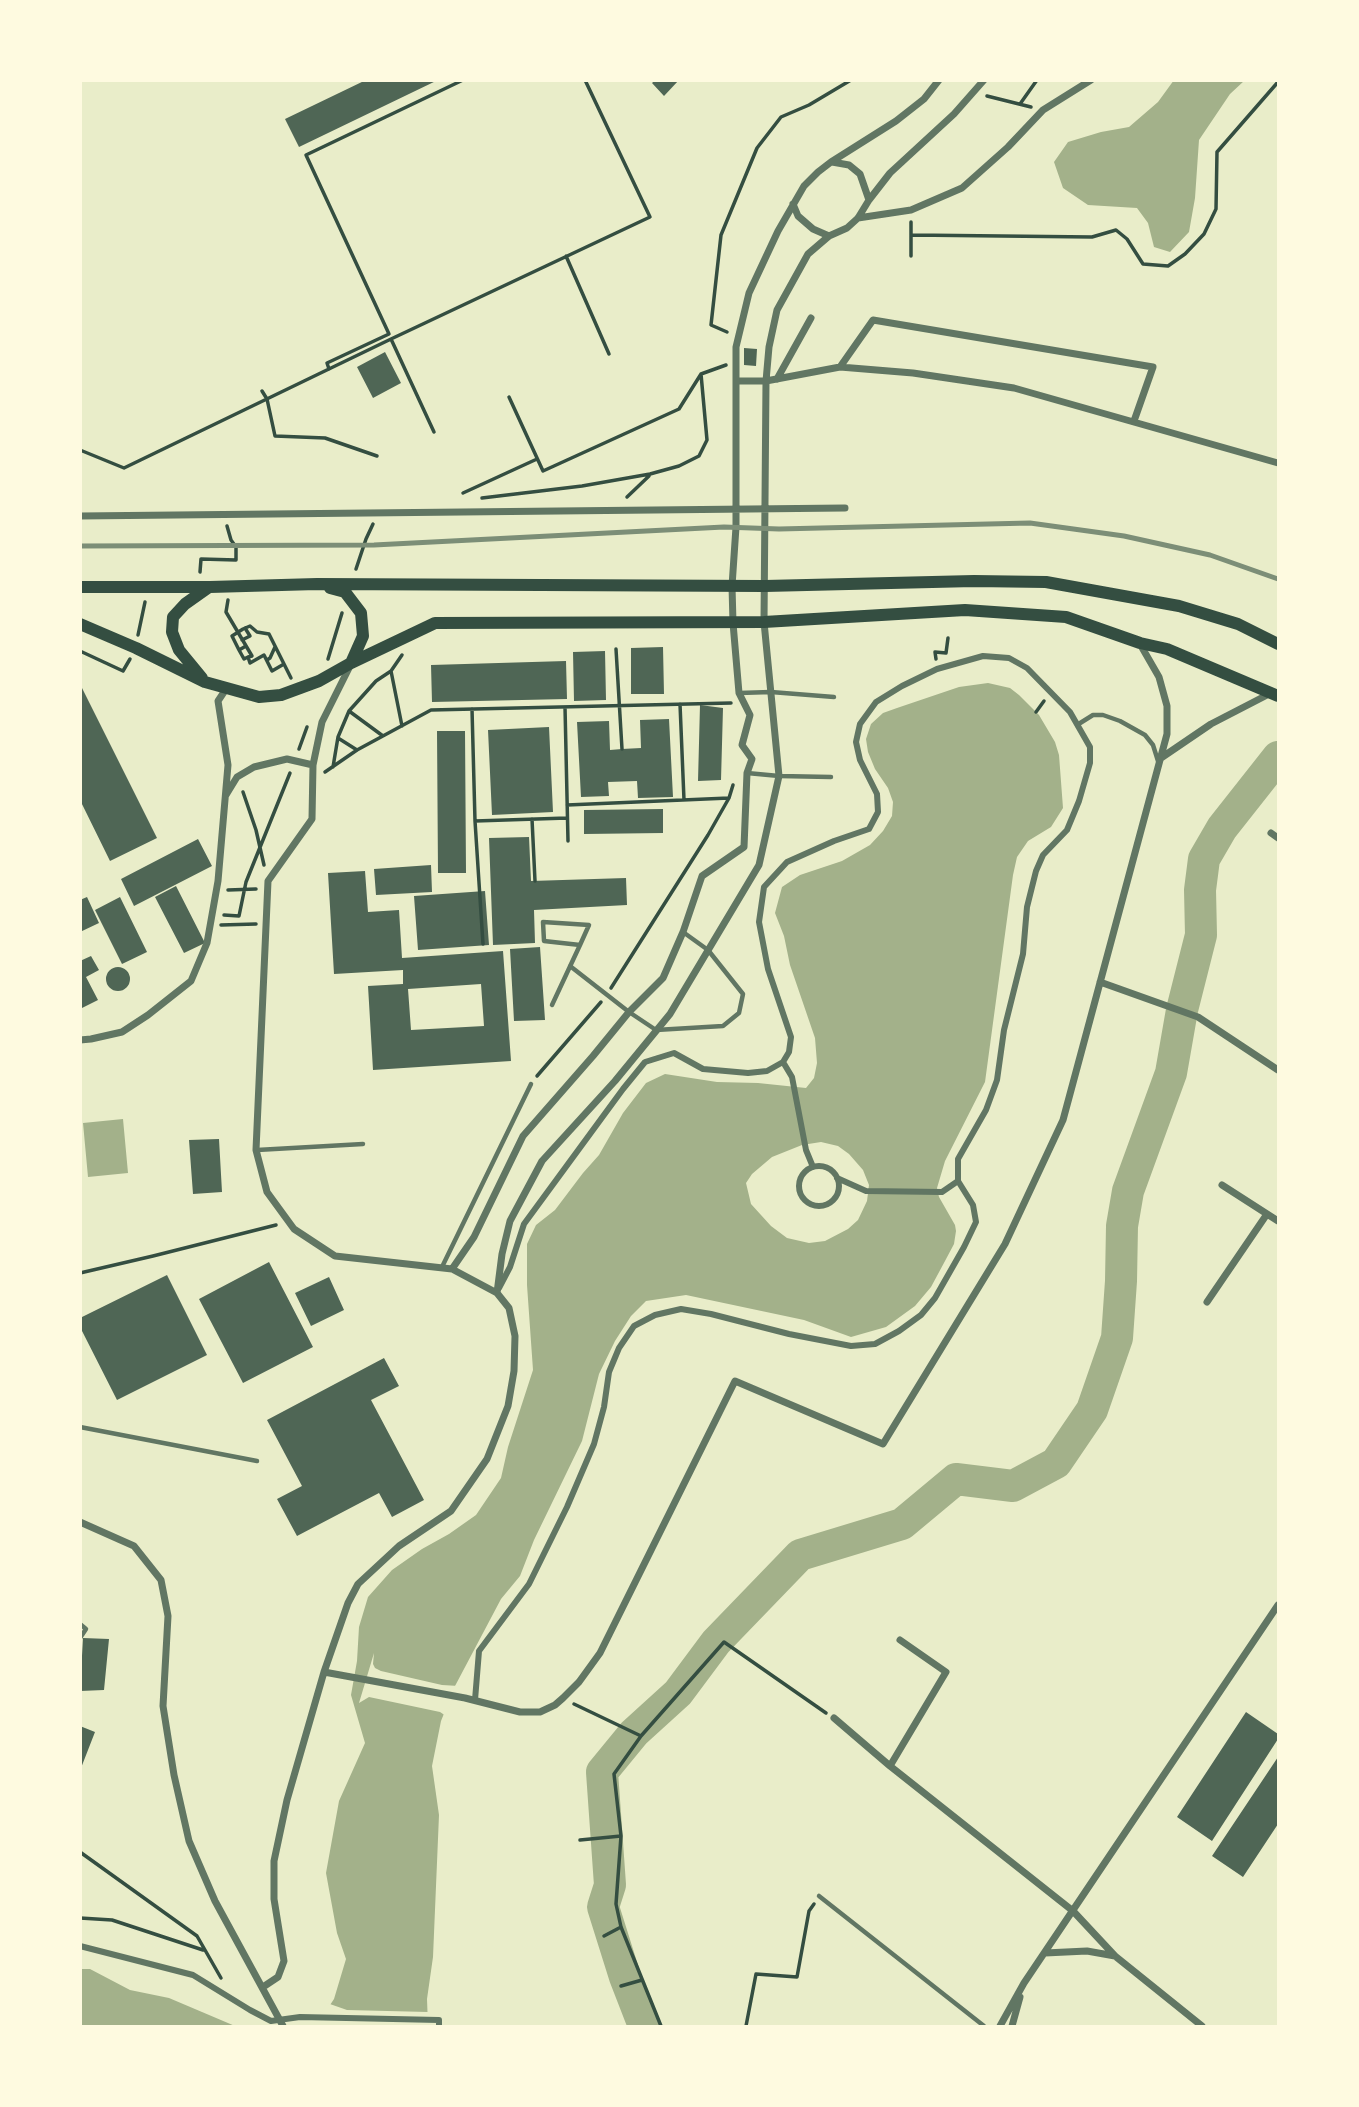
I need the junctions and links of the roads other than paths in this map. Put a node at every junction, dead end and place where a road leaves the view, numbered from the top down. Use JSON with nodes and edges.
{"nodes":[{"id":1,"x":939,"y":80,"type":"edge"},
{"id":2,"x":984,"y":80,"type":"edge"},
{"id":3,"x":1091,"y":80,"type":"edge"},
{"id":4,"x":831,"y":162,"type":"junction"},
{"id":5,"x":869,"y":200,"type":"junction"},
{"id":6,"x":793,"y":204,"type":"junction"},
{"id":7,"x":858,"y":218,"type":"junction"},
{"id":8,"x":828,"y":236,"type":"junction"},
{"id":9,"x":811,"y":318,"type":"dead end"},
{"id":10,"x":840,"y":366,"type":"junction"},
{"id":11,"x":777,"y":379,"type":"junction"},
{"id":12,"x":736,"y":381,"type":"junction"},
{"id":13,"x":766,"y":381,"type":"junction"},
{"id":14,"x":1134,"y":421,"type":"junction"},
{"id":15,"x":1279,"y":463,"type":"edge"},
{"id":16,"x":845,"y":508,"type":"dead end"},
{"id":17,"x":736,"y":509,"type":"junction"},
{"id":18,"x":765,"y":509,"type":"junction"},
{"id":19,"x":80,"y":516,"type":"edge"},
{"id":20,"x":317,"y":584,"type":"junction"},
{"id":21,"x":80,"y":586,"type":"edge"},
{"id":22,"x":732,"y":586,"type":"junction"},
{"id":23,"x":765,"y":586,"type":"junction"},
{"id":24,"x":210,"y":587,"type":"junction"},
{"id":25,"x":764,"y":622,"type":"junction"},
{"id":26,"x":733,"y":623,"type":"junction"},
{"id":27,"x":80,"y":626,"type":"edge"},
{"id":28,"x":1140,"y":643,"type":"junction"},
{"id":29,"x":1279,"y":644,"type":"edge"},
{"id":30,"x":351,"y":663,"type":"junction"},
{"id":31,"x":205,"y":682,"type":"junction"},
{"id":32,"x":226,"y":689,"type":"junction"},
{"id":33,"x":771,"y":691,"type":"junction"},
{"id":34,"x":739,"y":692,"type":"junction"},
{"id":35,"x":1275,"y":694,"type":"edge"},
{"id":36,"x":834,"y":697,"type":"dead end"},
{"id":37,"x":1077,"y":725,"type":"junction"},
{"id":38,"x":1160,"y":762,"type":"junction"},
{"id":39,"x":313,"y":765,"type":"junction"},
{"id":40,"x":747,"y":773,"type":"junction"},
{"id":41,"x":779,"y":776,"type":"junction"},
{"id":42,"x":831,"y":777,"type":"dead end"},
{"id":43,"x":225,"y":796,"type":"junction"},
{"id":44,"x":1271,"y":833,"type":"dead end"},
{"id":45,"x":1279,"y":838,"type":"edge"},
{"id":46,"x":683,"y":932,"type":"junction"},
{"id":47,"x":580,"y":945,"type":"junction"},
{"id":48,"x":708,"y":950,"type":"junction"},
{"id":49,"x":570,"y":966,"type":"junction"},
{"id":50,"x":1100,"y":982,"type":"junction"},
{"id":51,"x":552,"y":1005,"type":"dead end"},
{"id":52,"x":629,"y":1012,"type":"junction"},
{"id":53,"x":656,"y":1030,"type":"junction"},
{"id":54,"x":80,"y":1040,"type":"edge"},
{"id":55,"x":783,"y":1062,"type":"junction"},
{"id":56,"x":1279,"y":1070,"type":"edge"},
{"id":57,"x":531,"y":1084,"type":"road end"},
{"id":58,"x":363,"y":1144,"type":"dead end"},
{"id":59,"x":256,"y":1150,"type":"junction"},
{"id":60,"x":813,"y":1167,"type":"junction"},
{"id":61,"x":837,"y":1178,"type":"junction"},
{"id":62,"x":958,"y":1181,"type":"junction"},
{"id":63,"x":1222,"y":1185,"type":"dead end"},
{"id":64,"x":1267,"y":1214,"type":"junction"},
{"id":65,"x":1279,"y":1221,"type":"edge"},
{"id":66,"x":441,"y":1268,"type":"junction"},
{"id":67,"x":452,"y":1269,"type":"junction"},
{"id":68,"x":497,"y":1293,"type":"junction"},
{"id":69,"x":1207,"y":1302,"type":"dead end"},
{"id":70,"x":80,"y":1427,"type":"edge"},
{"id":71,"x":257,"y":1461,"type":"dead end"},
{"id":72,"x":80,"y":1522,"type":"edge"},
{"id":73,"x":1279,"y":1605,"type":"edge"},
{"id":74,"x":80,"y":1624,"type":"edge"},
{"id":75,"x":80,"y":1638,"type":"edge"},
{"id":76,"x":900,"y":1640,"type":"dead end"},
{"id":77,"x":324,"y":1672,"type":"junction"},
{"id":78,"x":475,"y":1700,"type":"junction"},
{"id":79,"x":834,"y":1718,"type":"road end"},
{"id":80,"x":891,"y":1766,"type":"junction"},
{"id":81,"x":819,"y":1896,"type":"road end"},
{"id":82,"x":1073,"y":1911,"type":"junction"},
{"id":83,"x":80,"y":1946,"type":"edge"},
{"id":84,"x":1045,"y":1953,"type":"junction"},
{"id":85,"x":1115,"y":1956,"type":"junction"},
{"id":86,"x":1024,"y":1983,"type":"junction"},
{"id":87,"x":262,"y":1987,"type":"junction"},
{"id":88,"x":439,"y":2023,"type":"edge"},
{"id":89,"x":281,"y":2024,"type":"edge"},
{"id":90,"x":984,"y":2026,"type":"edge"},
{"id":91,"x":1000,"y":2026,"type":"edge"},
{"id":92,"x":1012,"y":2026,"type":"edge"},
{"id":93,"x":1202,"y":2026,"type":"edge"}],
"edges":[{"from":1,"to":4,"type":"street"},
{"from":2,"to":5,"type":"street"},
{"from":3,"to":7,"type":"street"},
{"from":4,"to":5,"type":"street"},
{"from":4,"to":6,"type":"street"},
{"from":5,"to":7,"type":"street"},
{"from":6,"to":8,"type":"street"},
{"from":6,"to":12,"type":"street"},
{"from":7,"to":8,"type":"street"},
{"from":8,"to":13,"type":"street"},
{"from":9,"to":11,"type":"street"},
{"from":10,"to":11,"type":"street"},
{"from":10,"to":14,"type":"street"},
{"from":10,"to":14,"type":"street"},
{"from":11,"to":13,"type":"street"},
{"from":12,"to":13,"type":"street"},
{"from":12,"to":17,"type":"street"},
{"from":13,"to":18,"type":"street"},
{"from":14,"to":15,"type":"street"},
{"from":16,"to":18,"type":"street"},
{"from":17,"to":18,"type":"street"},
{"from":17,"to":19,"type":"street"},
{"from":17,"to":22,"type":"street"},
{"from":18,"to":23,"type":"street"},
{"from":20,"to":22,"type":"main road"},
{"from":20,"to":24,"type":"main road"},
{"from":20,"to":30,"type":"main road"},
{"from":21,"to":24,"type":"main road"},
{"from":22,"to":23,"type":"main road"},
{"from":22,"to":26,"type":"street"},
{"from":23,"to":25,"type":"street"},
{"from":23,"to":29,"type":"main road"},
{"from":24,"to":31,"type":"main road"},
{"from":25,"to":26,"type":"main road"},
{"from":25,"to":28,"type":"main road"},
{"from":25,"to":33,"type":"street"},
{"from":26,"to":30,"type":"main road"},
{"from":26,"to":34,"type":"street"},
{"from":27,"to":31,"type":"main road"},
{"from":28,"to":35,"type":"main road"},
{"from":28,"to":38,"type":"street"},
{"from":30,"to":32,"type":"main road"},
{"from":30,"to":39,"type":"street"},
{"from":31,"to":32,"type":"main road"},
{"from":32,"to":43,"type":"street"},
{"from":33,"to":34,"type":"lane"},
{"from":33,"to":36,"type":"lane"},
{"from":33,"to":41,"type":"street"},
{"from":34,"to":40,"type":"street"},
{"from":35,"to":38,"type":"street"},
{"from":37,"to":38,"type":"lane"},
{"from":37,"to":55,"type":"street"},
{"from":37,"to":62,"type":"street"},
{"from":38,"to":50,"type":"street"},
{"from":39,"to":43,"type":"street"},
{"from":39,"to":59,"type":"street"},
{"from":40,"to":41,"type":"lane"},
{"from":40,"to":46,"type":"street"},
{"from":41,"to":42,"type":"lane"},
{"from":41,"to":48,"type":"street"},
{"from":43,"to":54,"type":"street"},
{"from":44,"to":45,"type":"street"},
{"from":46,"to":48,"type":"lane"},
{"from":46,"to":52,"type":"street"},
{"from":47,"to":47,"type":"lane"},
{"from":47,"to":49,"type":"lane"},
{"from":48,"to":53,"type":"street"},
{"from":48,"to":53,"type":"lane"},
{"from":49,"to":51,"type":"lane"},
{"from":49,"to":52,"type":"lane"},
{"from":50,"to":56,"type":"street"},
{"from":50,"to":78,"type":"street"},
{"from":52,"to":53,"type":"lane"},
{"from":52,"to":67,"type":"street"},
{"from":53,"to":68,"type":"street"},
{"from":55,"to":60,"type":"street"},
{"from":55,"to":68,"type":"street"},
{"from":57,"to":66,"type":"lane"},
{"from":58,"to":59,"type":"lane"},
{"from":59,"to":66,"type":"street"},
{"from":60,"to":61,"type":"street"},
{"from":60,"to":61,"type":"street"},
{"from":61,"to":62,"type":"street"},
{"from":62,"to":78,"type":"street"},
{"from":63,"to":64,"type":"street"},
{"from":64,"to":65,"type":"street"},
{"from":64,"to":69,"type":"street"},
{"from":66,"to":67,"type":"street"},
{"from":67,"to":68,"type":"street"},
{"from":68,"to":77,"type":"street"},
{"from":70,"to":71,"type":"lane"},
{"from":72,"to":87,"type":"street"},
{"from":73,"to":82,"type":"street"},
{"from":74,"to":75,"type":"lane"},
{"from":76,"to":80,"type":"street"},
{"from":77,"to":78,"type":"street"},
{"from":77,"to":87,"type":"street"},
{"from":79,"to":80,"type":"street"},
{"from":80,"to":82,"type":"street"},
{"from":81,"to":90,"type":"lane"},
{"from":82,"to":84,"type":"street"},
{"from":82,"to":85,"type":"street"},
{"from":83,"to":89,"type":"street"},
{"from":84,"to":85,"type":"street"},
{"from":84,"to":86,"type":"street"},
{"from":85,"to":93,"type":"street"},
{"from":86,"to":91,"type":"street"},
{"from":86,"to":92,"type":"street"},
{"from":87,"to":89,"type":"street"},
{"from":88,"to":89,"type":"street"}]}
